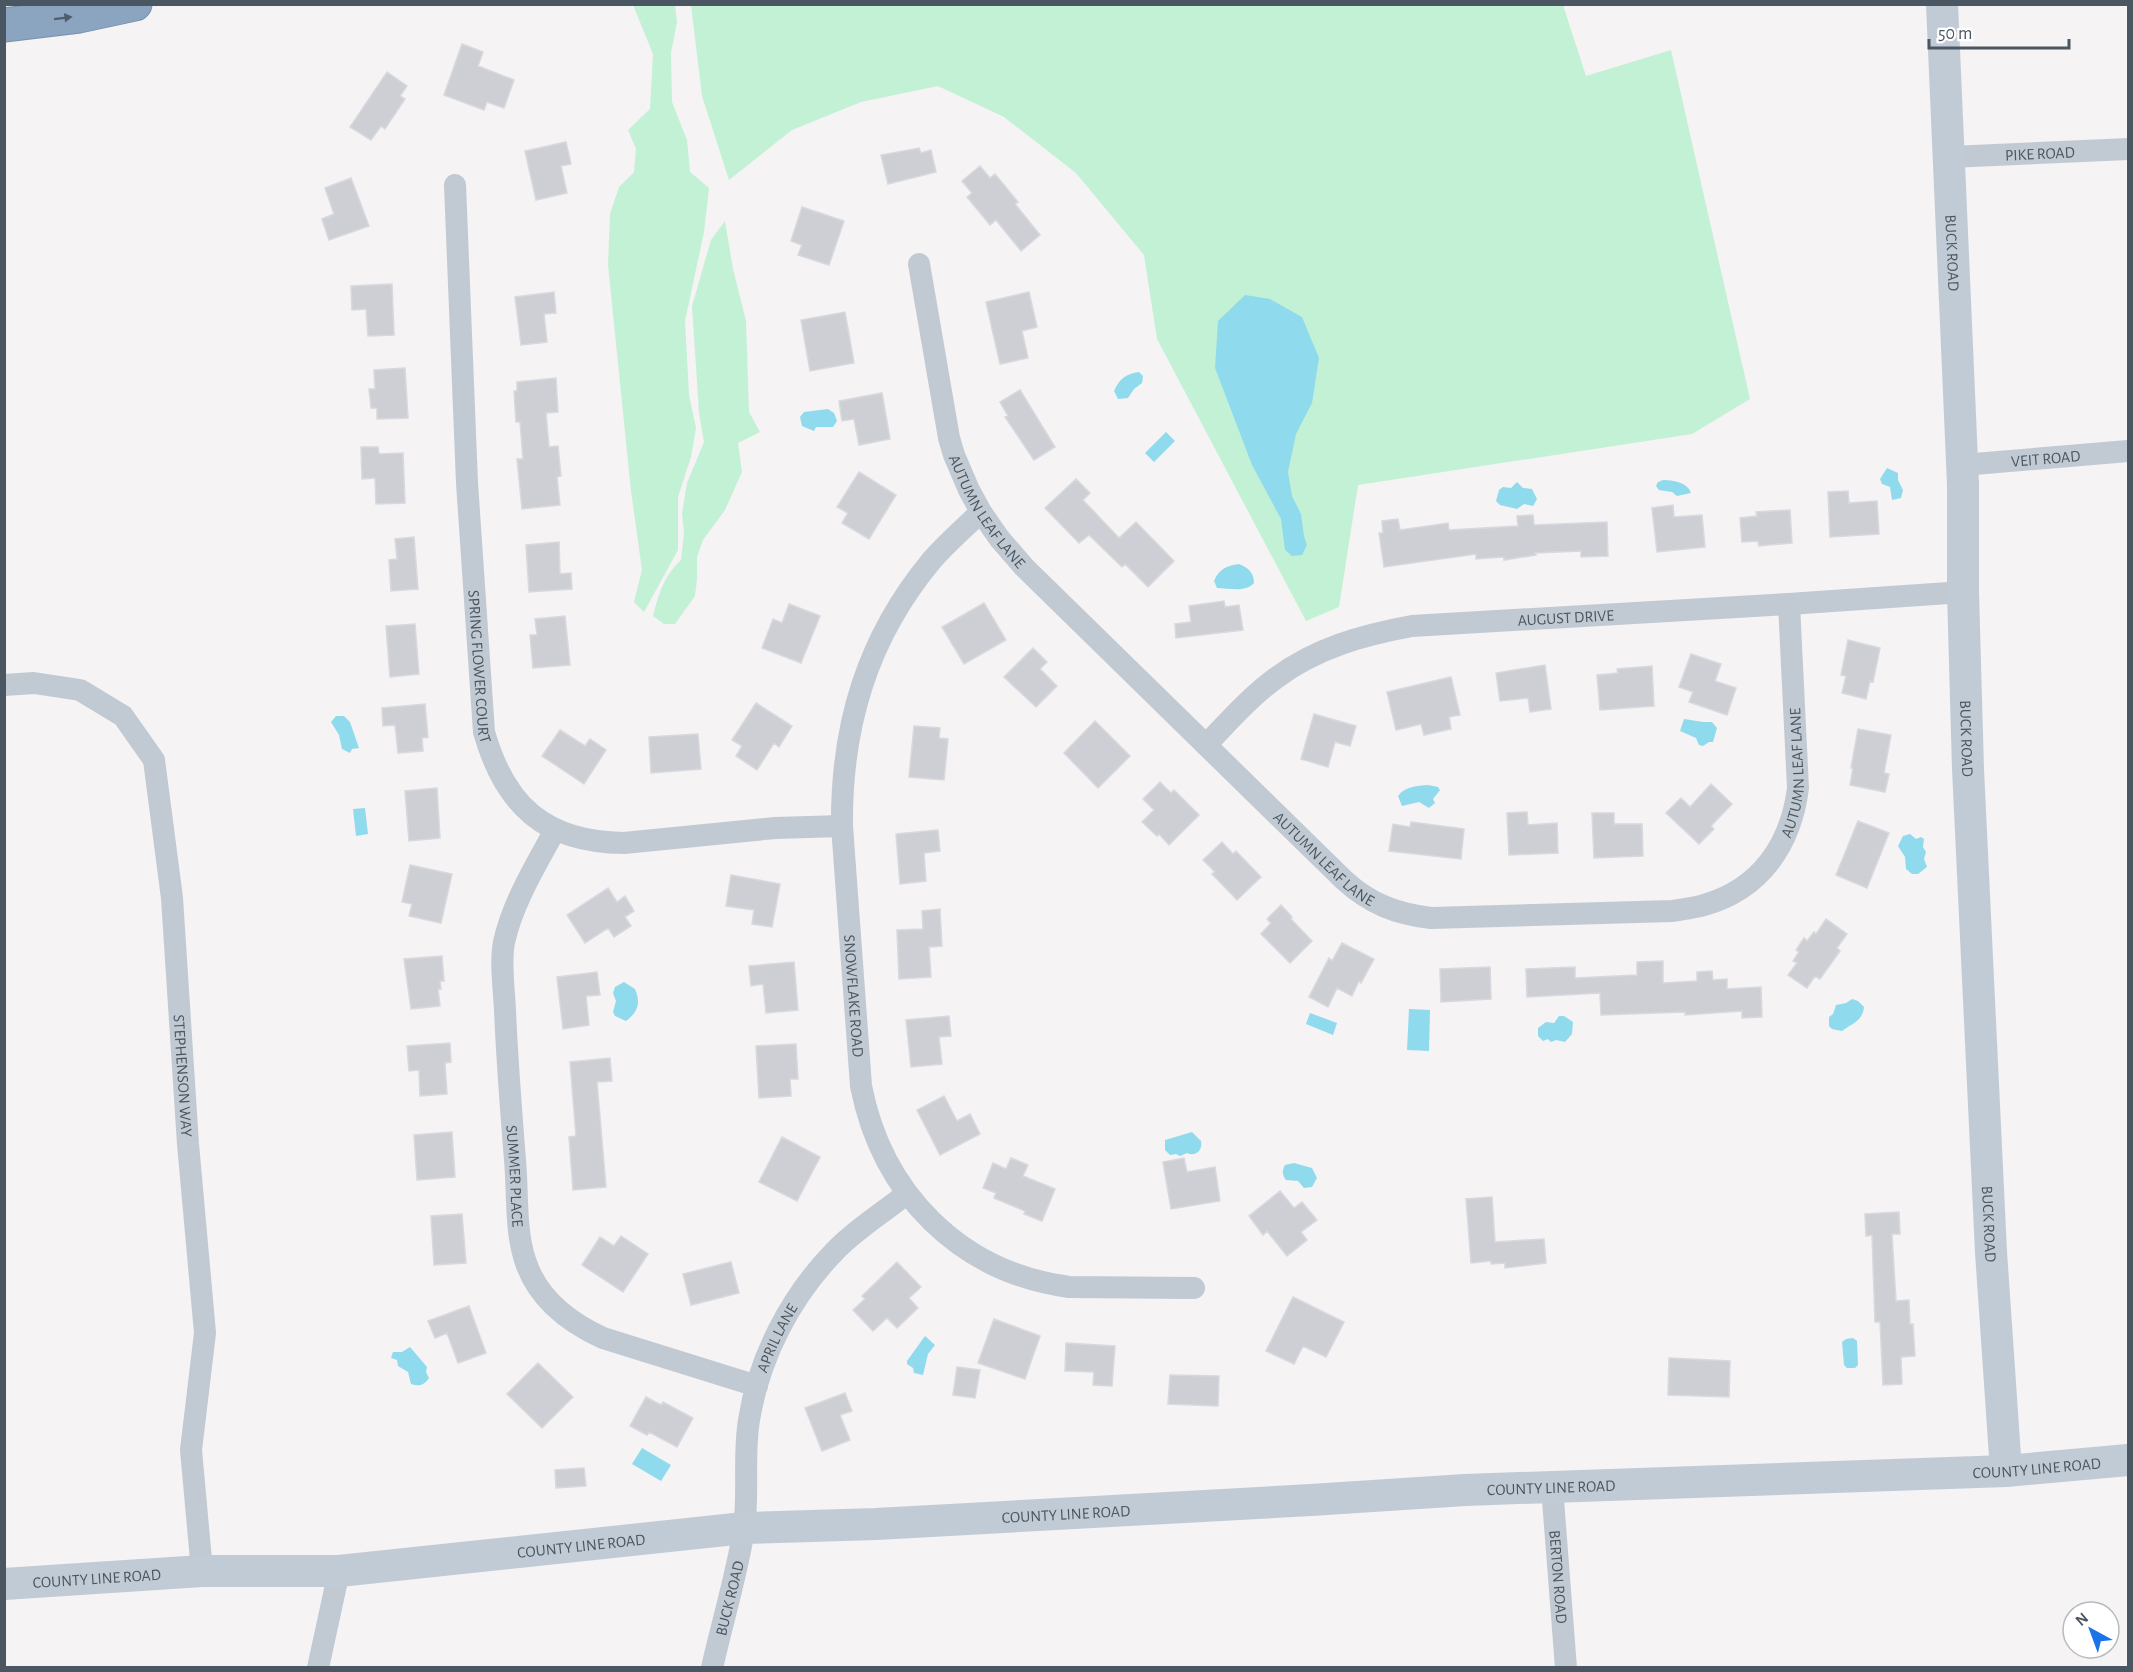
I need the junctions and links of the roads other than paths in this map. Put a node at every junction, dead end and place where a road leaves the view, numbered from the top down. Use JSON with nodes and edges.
{"nodes":[{"id":1,"x":135,"y":4,"type":"edge"},
{"id":2,"x":1942,"y":4,"type":"edge"},
{"id":3,"x":4,"y":25,"type":"edge"},
{"id":4,"x":2128,"y":149,"type":"edge"},
{"id":5,"x":1950,"y":157,"type":"junction"},
{"id":6,"x":455,"y":185,"type":"dead end"},
{"id":7,"x":919,"y":264,"type":"dead end"},
{"id":8,"x":2128,"y":451,"type":"edge"},
{"id":9,"x":1962,"y":465,"type":"junction"},
{"id":10,"x":981,"y":512,"type":"junction"},
{"id":11,"x":1963,"y":592,"type":"junction"},
{"id":12,"x":1789,"y":604,"type":"junction"},
{"id":13,"x":4,"y":685,"type":"edge"},
{"id":14,"x":1206,"y":745,"type":"junction"},
{"id":15,"x":842,"y":826,"type":"junction"},
{"id":16,"x":555,"y":830,"type":"junction"},
{"id":17,"x":906,"y":1194,"type":"junction"},
{"id":18,"x":1194,"y":1288,"type":"dead end"},
{"id":19,"x":757,"y":1386,"type":"junction"},
{"id":20,"x":2128,"y":1460,"type":"edge"},
{"id":21,"x":2006,"y":1471,"type":"junction"},
{"id":22,"x":1552,"y":1487,"type":"junction"},
{"id":23,"x":744,"y":1528,"type":"junction"},
{"id":24,"x":202,"y":1571,"type":"junction"},
{"id":25,"x":339,"y":1571,"type":"junction"},
{"id":26,"x":4,"y":1584,"type":"edge"},
{"id":27,"x":318,"y":1668,"type":"edge"},
{"id":28,"x":712,"y":1668,"type":"edge"},
{"id":29,"x":1566,"y":1668,"type":"edge"}],
"edges":[{"from":3,"to":1,"type":"highway","one_way":true},
{"from":2,"to":5,"type":"main road","name":"BUCK ROAD"},
{"from":4,"to":5,"type":"street","name":"PIKE ROAD"},
{"from":5,"to":9,"type":"main road","name":"BUCK ROAD"},
{"from":6,"to":16,"type":"street","name":"SPRING FLOWER COURT"},
{"from":7,"to":10,"type":"street","name":"AUTUMN LEAF LANE"},
{"from":8,"to":9,"type":"street","name":"VEIT ROAD"},
{"from":9,"to":11,"type":"main road","name":"BUCK ROAD"},
{"from":10,"to":14,"type":"street","name":"AUTUMN LEAF LANE"},
{"from":10,"to":15,"type":"street","name":"SNOWFLAKE ROAD"},
{"from":11,"to":12,"type":"street","name":"AUGUST DRIVE"},
{"from":11,"to":21,"type":"main road","name":"BUCK ROAD"},
{"from":12,"to":14,"type":"street","name":"AUGUST DRIVE"},
{"from":12,"to":14,"type":"street","name":"AUTUMN LEAF LANE"},
{"from":13,"to":24,"type":"street","name":"STEPHENSON WAY"},
{"from":15,"to":16,"type":"street","name":"SPRING FLOWER COURT"},
{"from":15,"to":17,"type":"street","name":"SNOWFLAKE ROAD"},
{"from":16,"to":19,"type":"street","name":"SUMMER PLACE"},
{"from":17,"to":18,"type":"street","name":"SNOWFLAKE ROAD"},
{"from":17,"to":19,"type":"street","name":"APRIL LANE"},
{"from":19,"to":23,"type":"street","name":"APRIL LANE"},
{"from":20,"to":21,"type":"main road","name":"COUNTY LINE ROAD"},
{"from":21,"to":22,"type":"main road","name":"COUNTY LINE ROAD"},
{"from":22,"to":23,"type":"main road","name":"COUNTY LINE ROAD"},
{"from":22,"to":29,"type":"street","name":"BERTON ROAD"},
{"from":23,"to":25,"type":"main road","name":"COUNTY LINE ROAD"},
{"from":23,"to":28,"type":"street","name":"BUCK ROAD"},
{"from":24,"to":25,"type":"main road","name":"COUNTY LINE ROAD"},
{"from":24,"to":26,"type":"main road","name":"COUNTY LINE ROAD"},
{"from":25,"to":27,"type":"street"}]}
